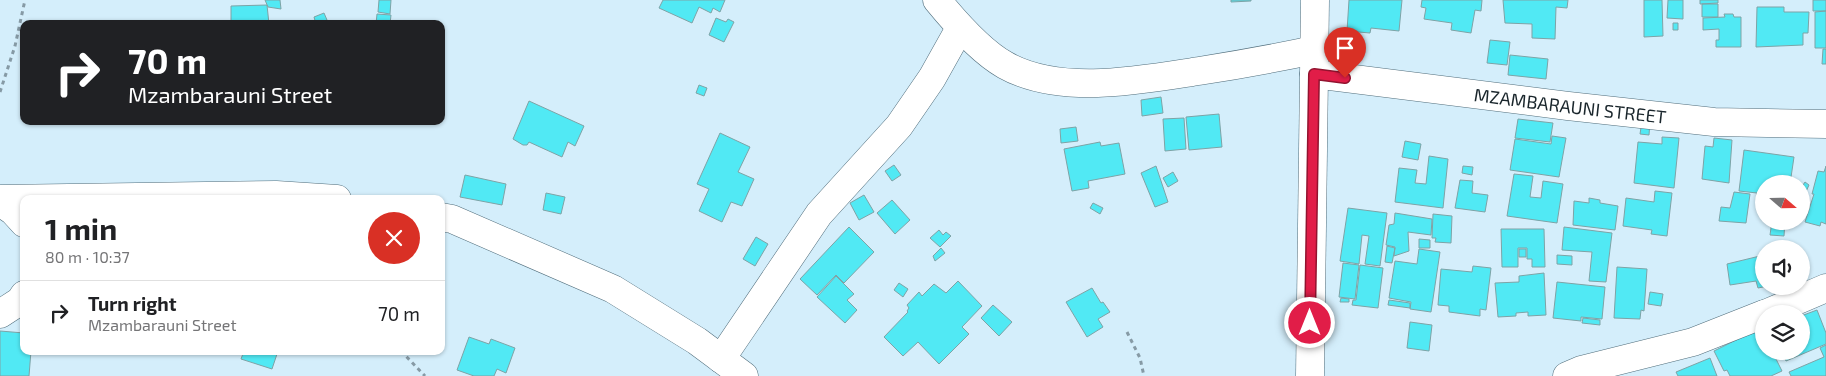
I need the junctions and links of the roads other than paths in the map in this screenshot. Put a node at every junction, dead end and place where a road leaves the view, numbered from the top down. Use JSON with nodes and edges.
{"nodes":[{"id":1,"x":937,"y":0,"type":"edge"},
{"id":2,"x":1315,"y":0,"type":"edge"},
{"id":3,"x":960,"y":28,"type":"junction"},
{"id":4,"x":1314,"y":62,"type":"junction"},
{"id":5,"x":1826,"y":124,"type":"edge"},
{"id":6,"x":0,"y":200,"type":"edge"},
{"id":7,"x":20,"y":200,"type":"edge"},
{"id":8,"x":445,"y":217,"type":"edge"},
{"id":9,"x":20,"y":219,"type":"edge"},
{"id":10,"x":1826,"y":288,"type":"edge"},
{"id":11,"x":20,"y":300,"type":"edge"},
{"id":12,"x":1785,"y":305,"type":"edge"},
{"id":13,"x":0,"y":314,"type":"edge"},
{"id":14,"x":1755,"y":318,"type":"edge"},
{"id":15,"x":721,"y":359,"type":"junction"},
{"id":16,"x":744,"y":376,"type":"edge"},
{"id":17,"x":1310,"y":376,"type":"edge"},
{"id":18,"x":1567,"y":376,"type":"edge"}],
"edges":[{"from":1,"to":3,"type":"street","name":"MZAMBARAUNI STREET"},
{"from":2,"to":4,"type":"street"},
{"from":3,"to":4,"type":"street","name":"MZAMBARAUNI STREET"},
{"from":3,"to":15,"type":"street"},
{"from":4,"to":5,"type":"street","name":"MZAMBARAUNI STREET"},
{"from":4,"to":17,"type":"street"},
{"from":6,"to":7,"type":"street"},
{"from":6,"to":9,"type":"street"},
{"from":8,"to":15,"type":"street"},
{"from":10,"to":12,"type":"street"},
{"from":11,"to":13,"type":"street"},
{"from":14,"to":18,"type":"street"},
{"from":15,"to":16,"type":"street"}]}
